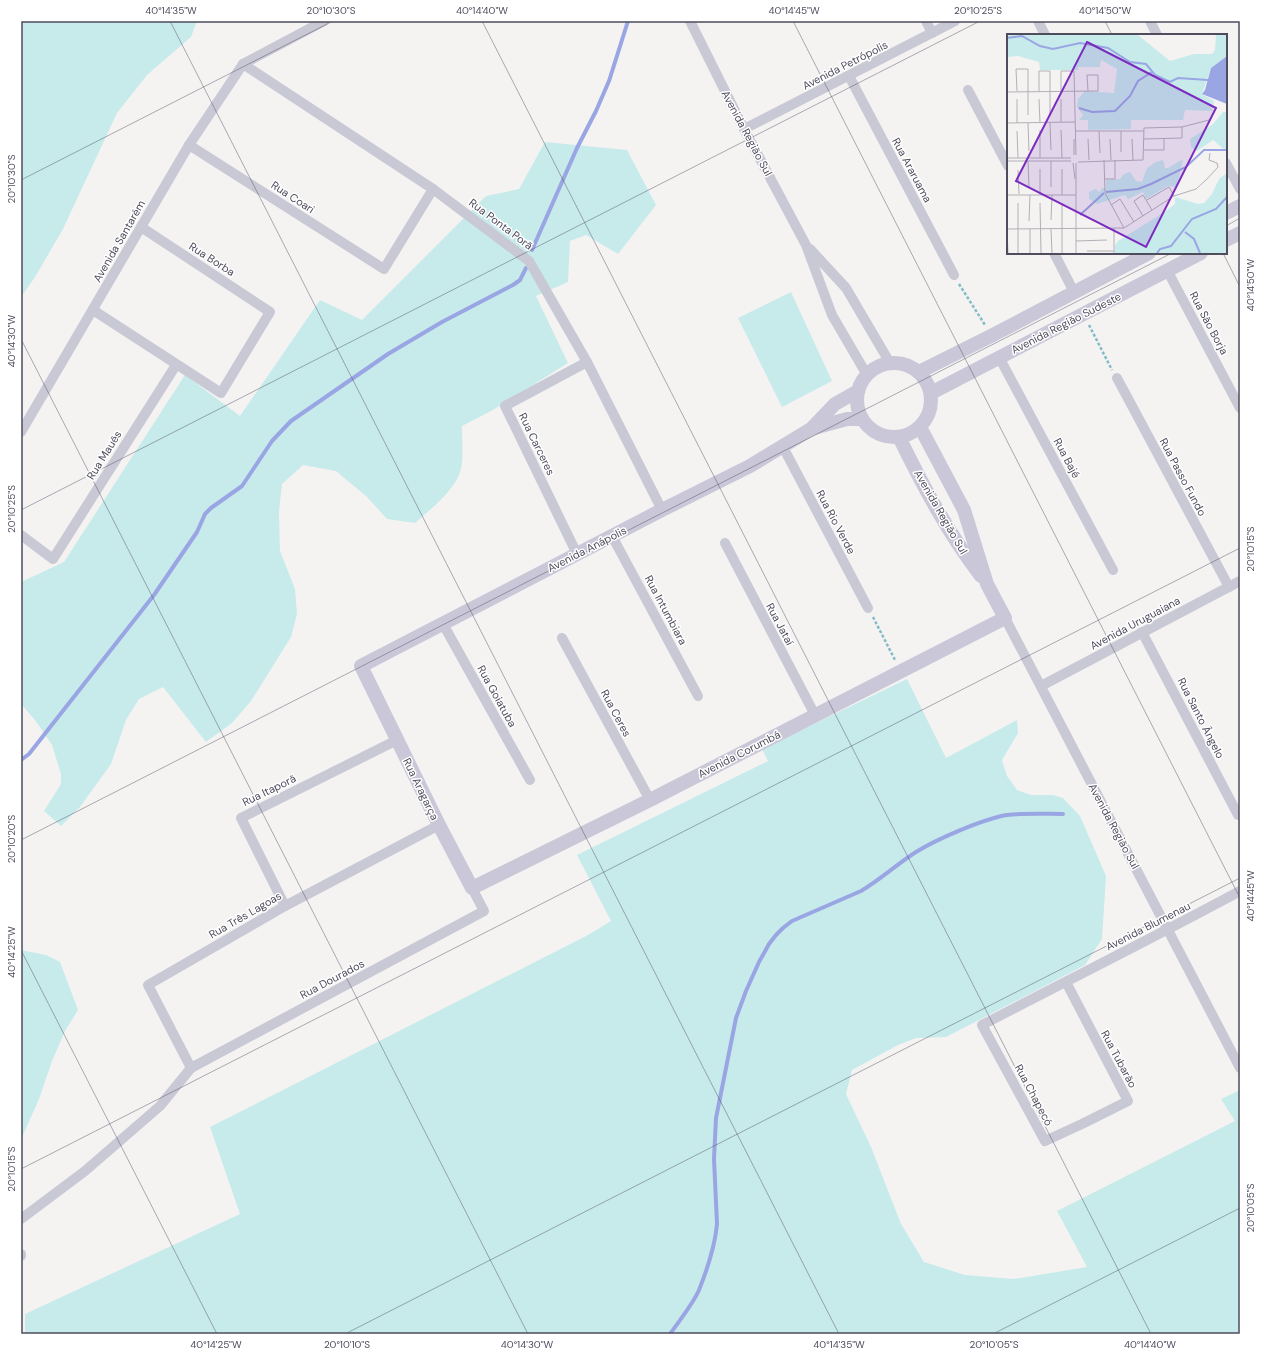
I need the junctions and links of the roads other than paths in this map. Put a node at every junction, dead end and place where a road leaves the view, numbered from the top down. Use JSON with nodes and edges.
{"nodes":[{"id":1,"x":322,"y":21,"type":"edge"},
{"id":2,"x":690,"y":21,"type":"edge"},
{"id":3,"x":926,"y":21,"type":"edge"},
{"id":4,"x":955,"y":21,"type":"edge"},
{"id":5,"x":1038,"y":21,"type":"edge"},
{"id":6,"x":1150,"y":21,"type":"edge"},
{"id":7,"x":932,"y":33,"type":"junction"},
{"id":8,"x":1044,"y":34,"type":"edge"},
{"id":9,"x":1156,"y":34,"type":"edge"},
{"id":10,"x":243,"y":64,"type":"junction"},
{"id":11,"x":849,"y":76,"type":"junction"},
{"id":12,"x":968,"y":90,"type":"dead end"},
{"id":13,"x":744,"y":129,"type":"junction"},
{"id":14,"x":189,"y":145,"type":"junction"},
{"id":15,"x":1007,"y":164,"type":"edge"},
{"id":16,"x":1227,"y":165,"type":"edge"},
{"id":17,"x":433,"y":189,"type":"junction"},
{"id":18,"x":1240,"y":189,"type":"edge"},
{"id":19,"x":1240,"y":206,"type":"edge"},
{"id":20,"x":1227,"y":212,"type":"edge"},
{"id":21,"x":141,"y":227,"type":"junction"},
{"id":22,"x":1240,"y":233,"type":"edge"},
{"id":23,"x":1227,"y":240,"type":"edge"},
{"id":24,"x":806,"y":245,"type":"junction"},
{"id":25,"x":1055,"y":254,"type":"edge"},
{"id":26,"x":1147,"y":254,"type":"edge"},
{"id":27,"x":1199,"y":254,"type":"edge"},
{"id":28,"x":1168,"y":270,"type":"junction"},
{"id":29,"x":954,"y":275,"type":"road end"},
{"id":30,"x":1074,"y":292,"type":"junction"},
{"id":31,"x":93,"y":310,"type":"junction"},
{"id":32,"x":999,"y":358,"type":"junction"},
{"id":33,"x":587,"y":362,"type":"junction"},
{"id":34,"x":890,"y":363,"type":"junction"},
{"id":35,"x":176,"y":365,"type":"junction"},
{"id":36,"x":918,"y":372,"type":"junction"},
{"id":37,"x":867,"y":375,"type":"junction"},
{"id":38,"x":1116,"y":378,"type":"road end"},
{"id":39,"x":858,"y":391,"type":"junction"},
{"id":40,"x":931,"y":393,"type":"junction"},
{"id":41,"x":1240,"y":408,"type":"edge"},
{"id":42,"x":862,"y":419,"type":"junction"},
{"id":43,"x":920,"y":427,"type":"junction"},
{"id":44,"x":811,"y":429,"type":"junction"},
{"id":45,"x":21,"y":432,"type":"edge"},
{"id":46,"x":899,"y":437,"type":"junction"},
{"id":47,"x":783,"y":447,"type":"junction"},
{"id":48,"x":662,"y":510,"type":"junction"},
{"id":49,"x":21,"y":535,"type":"edge"},
{"id":50,"x":612,"y":536,"type":"junction"},
{"id":51,"x":725,"y":543,"type":"dead end"},
{"id":52,"x":577,"y":554,"type":"junction"},
{"id":53,"x":1113,"y":570,"type":"dead end"},
{"id":54,"x":1240,"y":581,"type":"edge"},
{"id":55,"x":988,"y":584,"type":"junction"},
{"id":56,"x":1229,"y":587,"type":"junction"},
{"id":57,"x":868,"y":608,"type":"road end"},
{"id":58,"x":1005,"y":618,"type":"junction"},
{"id":59,"x":443,"y":624,"type":"junction"},
{"id":60,"x":1142,"y":632,"type":"junction"},
{"id":61,"x":562,"y":638,"type":"dead end"},
{"id":62,"x":361,"y":666,"type":"joint"},
{"id":63,"x":1041,"y":686,"type":"junction"},
{"id":64,"x":698,"y":696,"type":"dead end"},
{"id":65,"x":815,"y":716,"type":"junction"},
{"id":66,"x":397,"y":740,"type":"junction"},
{"id":67,"x":530,"y":780,"type":"dead end"},
{"id":68,"x":650,"y":800,"type":"junction"},
{"id":69,"x":1238,"y":815,"type":"dead end"},
{"id":70,"x":439,"y":825,"type":"junction"},
{"id":71,"x":472,"y":888,"type":"junction"},
{"id":72,"x":1240,"y":891,"type":"edge"},
{"id":73,"x":285,"y":906,"type":"junction"},
{"id":74,"x":484,"y":911,"type":"joint"},
{"id":75,"x":1168,"y":930,"type":"junction"},
{"id":76,"x":1066,"y":982,"type":"junction"},
{"id":77,"x":982,"y":1025,"type":"joint"},
{"id":78,"x":191,"y":1068,"type":"junction"},
{"id":79,"x":1240,"y":1068,"type":"edge"},
{"id":80,"x":1082,"y":1124,"type":"joint"},
{"id":81,"x":21,"y":1219,"type":"edge"}],
"edges":[{"from":1,"to":10,"type":"street"},
{"from":2,"to":13,"type":"street","name":"Avenida Região Sul"},
{"from":3,"to":7,"type":"street"},
{"from":4,"to":7,"type":"street","name":"Avenida Petrópolis"},
{"from":5,"to":8,"type":"street"},
{"from":6,"to":9,"type":"street"},
{"from":7,"to":11,"type":"street","name":"Avenida Petrópolis"},
{"from":10,"to":14,"type":"street","name":"Avenida Santarém"},
{"from":10,"to":17,"type":"street","name":"Rua Ponta Porã"},
{"from":11,"to":13,"type":"street","name":"Avenida Petrópolis"},
{"from":11,"to":29,"type":"street","name":"Rua Araruama"},
{"from":12,"to":15,"type":"street"},
{"from":13,"to":24,"type":"street","name":"Avenida Região Sul"},
{"from":14,"to":17,"type":"street","name":"Rua Coari"},
{"from":14,"to":21,"type":"street","name":"Avenida Santarém"},
{"from":16,"to":18,"type":"street"},
{"from":17,"to":33,"type":"street","name":"Rua Ponta Porã"},
{"from":19,"to":20,"type":"street"},
{"from":21,"to":31,"type":"street","name":"Avenida Santarém"},
{"from":21,"to":35,"type":"street","name":"Rua Borba"},
{"from":22,"to":23,"type":"street"},
{"from":24,"to":34,"type":"street","name":"Avenida Região Sul"},
{"from":24,"to":37,"type":"street","name":"Avenida Região Sul"},
{"from":25,"to":30,"type":"street"},
{"from":26,"to":30,"type":"street","name":"Avenida Região Sudeste"},
{"from":27,"to":28,"type":"street","name":"Avenida Região Sudeste"},
{"from":28,"to":32,"type":"street","name":"Avenida Região Sudeste"},
{"from":28,"to":41,"type":"street","name":"Rua São Borja"},
{"from":30,"to":36,"type":"street","name":"Avenida Região Sudeste"},
{"from":31,"to":35,"type":"street"},
{"from":31,"to":45,"type":"street","name":"Avenida Santarém"},
{"from":32,"to":40,"type":"street","name":"Avenida Região Sudeste"},
{"from":32,"to":53,"type":"street","name":"Rua Bajé"},
{"from":33,"to":48,"type":"street","name":"Rua Ponta Porã"},
{"from":33,"to":52,"type":"street","name":"Rua Carceres"},
{"from":34,"to":36,"type":"street"},
{"from":34,"to":37,"type":"street"},
{"from":35,"to":49,"type":"street","name":"Rua Mauês"},
{"from":36,"to":40,"type":"street"},
{"from":37,"to":39,"type":"street"},
{"from":38,"to":56,"type":"street","name":"Rua Passo Fundo"},
{"from":39,"to":42,"type":"street"},
{"from":39,"to":44,"type":"street","name":"Avenida Anápolis"},
{"from":40,"to":43,"type":"street"},
{"from":42,"to":44,"type":"street","name":"Avenida Anápolis"},
{"from":42,"to":46,"type":"street"},
{"from":43,"to":46,"type":"street"},
{"from":43,"to":55,"type":"street","name":"Avenida Região Sul"},
{"from":44,"to":47,"type":"street","name":"Avenida Anápolis"},
{"from":46,"to":55,"type":"street","name":"Avenida Região Sul"},
{"from":47,"to":48,"type":"street","name":"Avenida Anápolis"},
{"from":47,"to":57,"type":"street","name":"Rua Rio Verde"},
{"from":48,"to":50,"type":"street","name":"Avenida Anápolis"},
{"from":50,"to":52,"type":"street","name":"Avenida Anápolis"},
{"from":50,"to":64,"type":"street","name":"Rua Intumbiara"},
{"from":51,"to":65,"type":"street","name":"Rua Jataí"},
{"from":52,"to":59,"type":"street","name":"Avenida Anápolis"},
{"from":54,"to":56,"type":"street","name":"Avenida Uruguaiana"},
{"from":55,"to":58,"type":"street","name":"Avenida Região Sul"},
{"from":56,"to":60,"type":"street","name":"Avenida Uruguaiana"},
{"from":58,"to":63,"type":"street","name":"Avenida Região Sul"},
{"from":58,"to":65,"type":"street","name":"Avenida Corumbá"},
{"from":59,"to":62,"type":"street","name":"Avenida Anápolis"},
{"from":59,"to":67,"type":"street","name":"Rua Goiatuba"},
{"from":60,"to":63,"type":"street","name":"Avenida Uruguaiana"},
{"from":60,"to":69,"type":"street","name":"Rua Santo Ângelo"},
{"from":61,"to":68,"type":"street","name":"Rua Ceres"},
{"from":62,"to":66,"type":"street","name":"Rua Aragarça"},
{"from":63,"to":75,"type":"street","name":"Avenida Região Sul"},
{"from":65,"to":68,"type":"street","name":"Avenida Corumbá"},
{"from":66,"to":70,"type":"street","name":"Rua Aragarça"},
{"from":66,"to":73,"type":"street","name":"Rua Itaporã"},
{"from":68,"to":71,"type":"street","name":"Avenida Corumbá"},
{"from":70,"to":71,"type":"street","name":"Rua Aragarça"},
{"from":70,"to":73,"type":"street","name":"Rua Três Lagoas"},
{"from":71,"to":74,"type":"street","name":"Rua Aragarça"},
{"from":72,"to":75,"type":"street","name":"Avenida Blumenau"},
{"from":73,"to":78,"type":"street","name":"Rua Três Lagoas"},
{"from":74,"to":78,"type":"street","name":"Rua Dourados"},
{"from":75,"to":76,"type":"street","name":"Avenida Blumenau"},
{"from":75,"to":79,"type":"street","name":"Avenida Região Sul"},
{"from":76,"to":77,"type":"street","name":"Avenida Blumenau"},
{"from":76,"to":80,"type":"street","name":"Rua Tubarão"},
{"from":77,"to":80,"type":"street","name":"Rua Chapecó"},
{"from":78,"to":81,"type":"street"}]}
